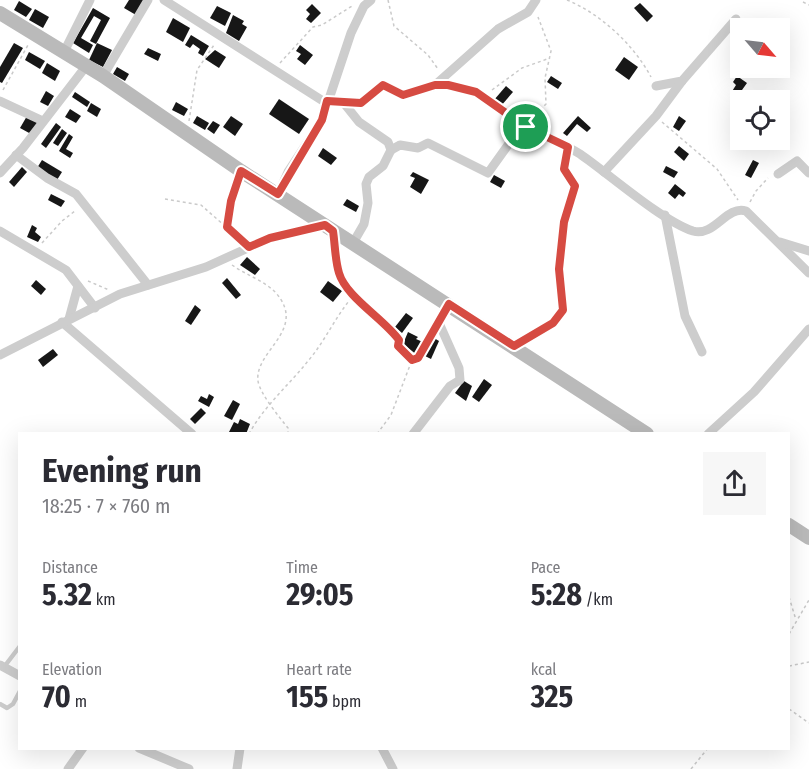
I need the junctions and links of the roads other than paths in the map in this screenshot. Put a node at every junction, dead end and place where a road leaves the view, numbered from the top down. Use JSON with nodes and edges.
{"nodes":[{"id":1,"x":90,"y":0,"type":"edge"},
{"id":2,"x":148,"y":0,"type":"edge"},
{"id":3,"x":164,"y":0,"type":"edge"},
{"id":4,"x":371,"y":0,"type":"edge"},
{"id":5,"x":533,"y":4,"type":"edge"},
{"id":6,"x":0,"y":14,"type":"edge"},
{"id":7,"x":730,"y":27,"type":"edge"},
{"id":8,"x":64,"y":52,"type":"junction"},
{"id":9,"x":87,"y":65,"type":"junction"},
{"id":10,"x":104,"y":76,"type":"junction"},
{"id":11,"x":682,"y":81,"type":"junction"},
{"id":12,"x":435,"y":85,"type":"junction"},
{"id":13,"x":656,"y":86,"type":"dead end"},
{"id":14,"x":1,"y":99,"type":"edge"},
{"id":15,"x":327,"y":101,"type":"junction"},
{"id":16,"x":343,"y":102,"type":"junction"},
{"id":17,"x":43,"y":122,"type":"junction"},
{"id":18,"x":525,"y":125,"type":"junction"},
{"id":19,"x":391,"y":150,"type":"junction"},
{"id":20,"x":16,"y":155,"type":"junction"},
{"id":21,"x":0,"y":172,"type":"edge"},
{"id":22,"x":604,"y":172,"type":"junction"},
{"id":23,"x":809,"y":172,"type":"edge"},
{"id":24,"x":778,"y":174,"type":"dead end"},
{"id":25,"x":278,"y":194,"type":"junction"},
{"id":26,"x":665,"y":215,"type":"junction"},
{"id":27,"x":329,"y":228,"type":"junction"},
{"id":28,"x":0,"y":231,"type":"edge"},
{"id":29,"x":777,"y":242,"type":"junction"},
{"id":30,"x":353,"y":243,"type":"junction"},
{"id":31,"x":809,"y":251,"type":"edge"},
{"id":32,"x":809,"y":273,"type":"edge"},
{"id":33,"x":148,"y":285,"type":"junction"},
{"id":34,"x":78,"y":286,"type":"junction"},
{"id":35,"x":95,"y":308,"type":"junction"},
{"id":36,"x":66,"y":321,"type":"junction"},
{"id":37,"x":439,"y":323,"type":"road end"},
{"id":38,"x":809,"y":329,"type":"edge"},
{"id":39,"x":702,"y":352,"type":"dead end"},
{"id":40,"x":0,"y":356,"type":"edge"},
{"id":41,"x":190,"y":432,"type":"edge"},
{"id":42,"x":415,"y":432,"type":"edge"},
{"id":43,"x":644,"y":432,"type":"edge"},
{"id":44,"x":710,"y":432,"type":"edge"},
{"id":45,"x":790,"y":526,"type":"edge"},
{"id":46,"x":809,"y":538,"type":"edge"},
{"id":47,"x":18,"y":648,"type":"edge"},
{"id":48,"x":1,"y":669,"type":"edge"},
{"id":49,"x":18,"y":675,"type":"edge"},
{"id":50,"x":18,"y":694,"type":"edge"},
{"id":51,"x":0,"y":704,"type":"edge"},
{"id":52,"x":82,"y":750,"type":"edge"},
{"id":53,"x":144,"y":750,"type":"edge"},
{"id":54,"x":240,"y":750,"type":"edge"},
{"id":55,"x":383,"y":750,"type":"edge"},
{"id":56,"x":68,"y":769,"type":"edge"},
{"id":57,"x":189,"y":769,"type":"edge"},
{"id":58,"x":237,"y":769,"type":"edge"},
{"id":59,"x":393,"y":769,"type":"edge"}],
"edges":[{"from":1,"to":8,"type":"street"},
{"from":2,"to":10,"type":"street"},
{"from":3,"to":15,"type":"street"},
{"from":4,"to":15,"type":"street"},
{"from":5,"to":12,"type":"street"},
{"from":6,"to":8,"type":"main road"},
{"from":7,"to":11,"type":"street"},
{"from":8,"to":9,"type":"main road"},
{"from":9,"to":10,"type":"main road"},
{"from":9,"to":17,"type":"street"},
{"from":10,"to":25,"type":"main road"},
{"from":11,"to":13,"type":"street"},
{"from":11,"to":22,"type":"street"},
{"from":12,"to":16,"type":"street"},
{"from":12,"to":18,"type":"street"},
{"from":14,"to":17,"type":"street"},
{"from":15,"to":16,"type":"street"},
{"from":15,"to":25,"type":"street"},
{"from":16,"to":19,"type":"street"},
{"from":17,"to":20,"type":"street"},
{"from":18,"to":19,"type":"street"},
{"from":18,"to":22,"type":"street"},
{"from":19,"to":30,"type":"street"},
{"from":20,"to":21,"type":"street"},
{"from":20,"to":33,"type":"street"},
{"from":22,"to":26,"type":"street"},
{"from":23,"to":24,"type":"street"},
{"from":25,"to":27,"type":"main road"},
{"from":26,"to":29,"type":"street"},
{"from":26,"to":39,"type":"street"},
{"from":27,"to":30,"type":"main road"},
{"from":27,"to":33,"type":"street"},
{"from":28,"to":34,"type":"street"},
{"from":29,"to":31,"type":"street"},
{"from":29,"to":32,"type":"street"},
{"from":30,"to":43,"type":"main road"},
{"from":33,"to":35,"type":"street"},
{"from":34,"to":35,"type":"street"},
{"from":34,"to":36,"type":"street"},
{"from":35,"to":36,"type":"street"},
{"from":36,"to":40,"type":"street"},
{"from":36,"to":41,"type":"street"},
{"from":37,"to":42,"type":"street"},
{"from":38,"to":44,"type":"street"},
{"from":45,"to":46,"type":"main road"},
{"from":47,"to":48,"type":"lane"},
{"from":48,"to":49,"type":"street"},
{"from":50,"to":51,"type":"lane"},
{"from":52,"to":56,"type":"street"},
{"from":53,"to":57,"type":"street"},
{"from":54,"to":58,"type":"street"},
{"from":55,"to":59,"type":"street"}]}
